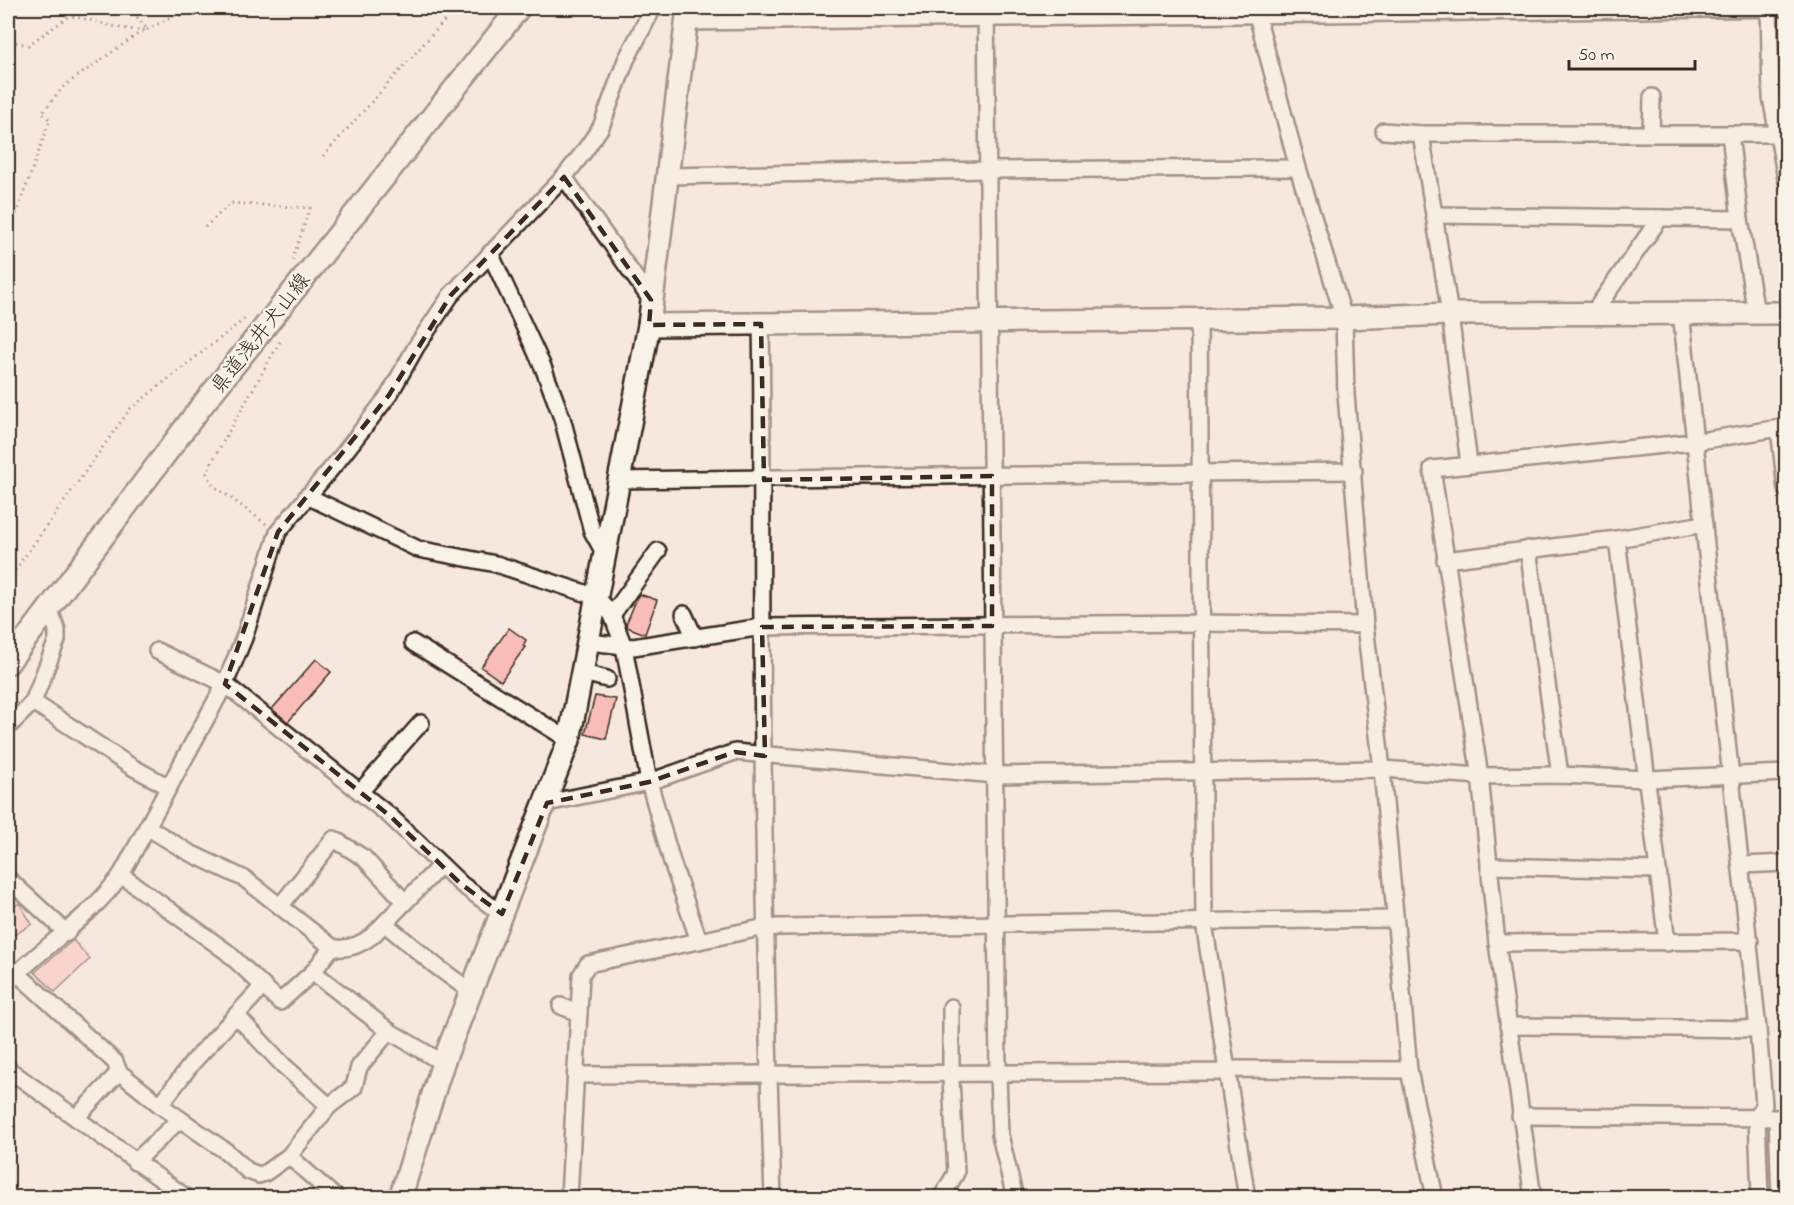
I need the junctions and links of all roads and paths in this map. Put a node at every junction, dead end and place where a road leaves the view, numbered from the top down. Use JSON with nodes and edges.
{"nodes":[{"id":1,"x":129,"y":8,"type":"edge"},
{"id":2,"x":160,"y":8,"type":"edge"},
{"id":3,"x":239,"y":8,"type":"edge"},
{"id":4,"x":456,"y":8,"type":"edge"},
{"id":5,"x":519,"y":8,"type":"edge"},
{"id":6,"x":653,"y":8,"type":"edge"},
{"id":7,"x":1769,"y":8,"type":"edge"},
{"id":8,"x":1786,"y":8,"type":"edge"},
{"id":9,"x":1257,"y":12,"type":"edge"},
{"id":10,"x":986,"y":14,"type":"edge"},
{"id":11,"x":688,"y":15,"type":"edge"},
{"id":12,"x":173,"y":16,"type":"junction"},
{"id":13,"x":148,"y":30,"type":"junction"},
{"id":14,"x":10,"y":41,"type":"dead end"},
{"id":15,"x":1652,"y":97,"type":"dead end"},
{"id":16,"x":1384,"y":131,"type":"dead end"},
{"id":17,"x":1421,"y":134,"type":"junction"},
{"id":18,"x":1651,"y":134,"type":"junction"},
{"id":19,"x":1730,"y":134,"type":"junction"},
{"id":20,"x":1777,"y":134,"type":"junction"},
{"id":21,"x":323,"y":156,"type":"dead end"},
{"id":22,"x":1785,"y":158,"type":"edge"},
{"id":23,"x":1298,"y":168,"type":"junction"},
{"id":24,"x":989,"y":170,"type":"junction"},
{"id":25,"x":666,"y":176,"type":"junction"},
{"id":26,"x":564,"y":177,"type":"junction"},
{"id":27,"x":1786,"y":180,"type":"edge"},
{"id":28,"x":1434,"y":215,"type":"junction"},
{"id":29,"x":1660,"y":218,"type":"junction"},
{"id":30,"x":1740,"y":219,"type":"junction"},
{"id":31,"x":205,"y":227,"type":"dead end"},
{"id":32,"x":8,"y":237,"type":"edge"},
{"id":33,"x":490,"y":253,"type":"junction"},
{"id":34,"x":290,"y":264,"type":"dead end"},
{"id":35,"x":651,"y":300,"type":"junction"},
{"id":36,"x":1681,"y":312,"type":"junction"},
{"id":37,"x":1593,"y":313,"type":"junction"},
{"id":38,"x":1756,"y":313,"type":"junction"},
{"id":39,"x":1786,"y":313,"type":"edge"},
{"id":40,"x":1450,"y":314,"type":"junction"},
{"id":41,"x":250,"y":315,"type":"dead end"},
{"id":42,"x":273,"y":315,"type":"junction"},
{"id":43,"x":1344,"y":318,"type":"junction"},
{"id":44,"x":1199,"y":320,"type":"junction"},
{"id":45,"x":991,"y":322,"type":"junction"},
{"id":46,"x":761,"y":324,"type":"junction"},
{"id":47,"x":649,"y":325,"type":"junction"},
{"id":48,"x":1783,"y":427,"type":"edge"},
{"id":49,"x":1693,"y":442,"type":"junction"},
{"id":50,"x":1469,"y":464,"type":"junction"},
{"id":51,"x":1202,"y":471,"type":"junction"},
{"id":52,"x":1354,"y":471,"type":"junction"},
{"id":53,"x":992,"y":477,"type":"junction"},
{"id":54,"x":617,"y":480,"type":"junction"},
{"id":55,"x":764,"y":480,"type":"junction"},
{"id":56,"x":1786,"y":489,"type":"edge"},
{"id":57,"x":307,"y":496,"type":"junction"},
{"id":58,"x":1704,"y":524,"type":"junction"},
{"id":59,"x":278,"y":532,"type":"junction"},
{"id":60,"x":1617,"y":539,"type":"junction"},
{"id":61,"x":1528,"y":549,"type":"junction"},
{"id":62,"x":658,"y":551,"type":"dead end"},
{"id":63,"x":606,"y":556,"type":"junction"},
{"id":64,"x":1445,"y":560,"type":"junction"},
{"id":65,"x":8,"y":580,"type":"edge"},
{"id":66,"x":597,"y":597,"type":"junction"},
{"id":67,"x":49,"y":608,"type":"junction"},
{"id":68,"x":684,"y":614,"type":"dead end"},
{"id":69,"x":612,"y":615,"type":"junction"},
{"id":70,"x":1200,"y":623,"type":"junction"},
{"id":71,"x":1365,"y":625,"type":"junction"},
{"id":72,"x":992,"y":626,"type":"junction"},
{"id":73,"x":762,"y":627,"type":"junction"},
{"id":74,"x":695,"y":638,"type":"junction"},
{"id":75,"x":589,"y":642,"type":"junction"},
{"id":76,"x":414,"y":643,"type":"dead end"},
{"id":77,"x":624,"y":647,"type":"junction"},
{"id":78,"x":157,"y":651,"type":"dead end"},
{"id":79,"x":8,"y":663,"type":"edge"},
{"id":80,"x":583,"y":673,"type":"junction"},
{"id":81,"x":608,"y":679,"type":"dead end"},
{"id":82,"x":225,"y":684,"type":"junction"},
{"id":83,"x":33,"y":702,"type":"junction"},
{"id":84,"x":422,"y":723,"type":"dead end"},
{"id":85,"x":8,"y":727,"type":"edge"},
{"id":86,"x":569,"y":740,"type":"junction"},
{"id":87,"x":765,"y":756,"type":"junction"},
{"id":88,"x":1382,"y":769,"type":"junction"},
{"id":89,"x":1203,"y":770,"type":"junction"},
{"id":90,"x":1786,"y":773,"type":"edge"},
{"id":91,"x":996,"y":775,"type":"junction"},
{"id":92,"x":1560,"y":775,"type":"junction"},
{"id":93,"x":1480,"y":776,"type":"junction"},
{"id":94,"x":1731,"y":776,"type":"junction"},
{"id":95,"x":1647,"y":779,"type":"junction"},
{"id":96,"x":650,"y":782,"type":"junction"},
{"id":97,"x":169,"y":787,"type":"junction"},
{"id":98,"x":360,"y":792,"type":"junction"},
{"id":99,"x":547,"y":803,"type":"junction"},
{"id":100,"x":147,"y":827,"type":"junction"},
{"id":101,"x":1786,"y":863,"type":"edge"},
{"id":102,"x":441,"y":865,"type":"junction"},
{"id":103,"x":1742,"y":865,"type":"junction"},
{"id":104,"x":1489,"y":866,"type":"junction"},
{"id":105,"x":1658,"y":870,"type":"junction"},
{"id":106,"x":121,"y":875,"type":"junction"},
{"id":107,"x":8,"y":879,"type":"edge"},
{"id":108,"x":13,"y":895,"type":"edge"},
{"id":109,"x":405,"y":902,"type":"junction"},
{"id":110,"x":280,"y":905,"type":"junction"},
{"id":111,"x":502,"y":914,"type":"junction"},
{"id":112,"x":1394,"y":919,"type":"junction"},
{"id":113,"x":1204,"y":923,"type":"junction"},
{"id":114,"x":385,"y":924,"type":"junction"},
{"id":115,"x":997,"y":925,"type":"junction"},
{"id":116,"x":767,"y":928,"type":"junction"},
{"id":117,"x":67,"y":933,"type":"junction"},
{"id":118,"x":699,"y":941,"type":"junction"},
{"id":119,"x":1749,"y":941,"type":"junction"},
{"id":120,"x":1667,"y":943,"type":"junction"},
{"id":121,"x":1497,"y":944,"type":"junction"},
{"id":122,"x":332,"y":947,"type":"junction"},
{"id":123,"x":313,"y":972,"type":"junction"},
{"id":124,"x":12,"y":978,"type":"edge"},
{"id":125,"x":263,"y":986,"type":"junction"},
{"id":126,"x":470,"y":990,"type":"junction"},
{"id":127,"x":561,"y":1006,"type":"dead end"},
{"id":128,"x":951,"y":1007,"type":"dead end"},
{"id":129,"x":579,"y":1013,"type":"junction"},
{"id":130,"x":236,"y":1015,"type":"junction"},
{"id":131,"x":1508,"y":1026,"type":"junction"},
{"id":132,"x":1758,"y":1029,"type":"junction"},
{"id":133,"x":389,"y":1031,"type":"junction"},
{"id":134,"x":443,"y":1063,"type":"junction"},
{"id":135,"x":8,"y":1069,"type":"edge"},
{"id":136,"x":1409,"y":1070,"type":"junction"},
{"id":137,"x":119,"y":1072,"type":"junction"},
{"id":138,"x":1228,"y":1072,"type":"junction"},
{"id":139,"x":998,"y":1073,"type":"junction"},
{"id":140,"x":952,"y":1074,"type":"junction"},
{"id":141,"x":576,"y":1075,"type":"junction"},
{"id":142,"x":768,"y":1075,"type":"junction"},
{"id":143,"x":160,"y":1105,"type":"junction"},
{"id":144,"x":329,"y":1106,"type":"junction"},
{"id":145,"x":1520,"y":1116,"type":"junction"},
{"id":146,"x":1757,"y":1117,"type":"junction"},
{"id":147,"x":1782,"y":1118,"type":"edge"},
{"id":148,"x":76,"y":1119,"type":"junction"},
{"id":149,"x":180,"y":1119,"type":"junction"},
{"id":150,"x":289,"y":1156,"type":"junction"},
{"id":151,"x":135,"y":1162,"type":"junction"},
{"id":152,"x":187,"y":1197,"type":"edge"},
{"id":153,"x":336,"y":1197,"type":"edge"},
{"id":154,"x":400,"y":1197,"type":"edge"},
{"id":155,"x":569,"y":1197,"type":"edge"},
{"id":156,"x":773,"y":1197,"type":"edge"},
{"id":157,"x":941,"y":1197,"type":"edge"},
{"id":158,"x":1015,"y":1197,"type":"edge"},
{"id":159,"x":1247,"y":1197,"type":"edge"},
{"id":160,"x":1435,"y":1197,"type":"edge"},
{"id":161,"x":1533,"y":1197,"type":"edge"},
{"id":162,"x":1760,"y":1197,"type":"edge"},
{"id":163,"x":1780,"y":1197,"type":"edge"}],
"edges":[{"from":1,"to":13,"type":"path"},
{"from":2,"to":12,"type":"path"},
{"from":3,"to":12,"type":"path"},
{"from":4,"to":21,"type":"path"},
{"from":5,"to":42,"type":"street","name":"県道浅井犬山線"},
{"from":6,"to":26,"type":"street"},
{"from":7,"to":8,"type":"street"},
{"from":7,"to":9,"type":"street"},
{"from":7,"to":20,"type":"street"},
{"from":9,"to":10,"type":"street"},
{"from":9,"to":23,"type":"street"},
{"from":10,"to":11,"type":"street"},
{"from":10,"to":24,"type":"street"},
{"from":11,"to":25,"type":"street"},
{"from":12,"to":13,"type":"path"},
{"from":13,"to":14,"type":"path"},
{"from":13,"to":32,"type":"path"},
{"from":15,"to":18,"type":"street"},
{"from":16,"to":17,"type":"street"},
{"from":17,"to":18,"type":"street"},
{"from":17,"to":28,"type":"street"},
{"from":18,"to":19,"type":"street"},
{"from":19,"to":20,"type":"street"},
{"from":19,"to":30,"type":"street"},
{"from":20,"to":22,"type":"street"},
{"from":22,"to":27,"type":"street"},
{"from":23,"to":24,"type":"street"},
{"from":23,"to":43,"type":"street"},
{"from":24,"to":25,"type":"street"},
{"from":24,"to":45,"type":"street"},
{"from":25,"to":35,"type":"street"},
{"from":26,"to":33,"type":"street"},
{"from":26,"to":35,"type":"street"},
{"from":28,"to":29,"type":"street"},
{"from":28,"to":40,"type":"street"},
{"from":29,"to":30,"type":"street"},
{"from":29,"to":37,"type":"street"},
{"from":30,"to":38,"type":"street"},
{"from":31,"to":34,"type":"path"},
{"from":33,"to":57,"type":"street"},
{"from":33,"to":63,"type":"street"},
{"from":35,"to":47,"type":"street"},
{"from":36,"to":37,"type":"street"},
{"from":36,"to":38,"type":"street"},
{"from":36,"to":49,"type":"street"},
{"from":37,"to":40,"type":"street"},
{"from":38,"to":39,"type":"street"},
{"from":40,"to":43,"type":"street"},
{"from":40,"to":50,"type":"street"},
{"from":41,"to":65,"type":"path"},
{"from":42,"to":59,"type":"path"},
{"from":42,"to":67,"type":"street","name":"県道浅井犬山線"},
{"from":43,"to":44,"type":"street"},
{"from":43,"to":52,"type":"street"},
{"from":44,"to":45,"type":"street"},
{"from":44,"to":51,"type":"street"},
{"from":45,"to":46,"type":"street"},
{"from":45,"to":53,"type":"street"},
{"from":46,"to":47,"type":"street"},
{"from":46,"to":55,"type":"street"},
{"from":47,"to":54,"type":"street"},
{"from":48,"to":49,"type":"street"},
{"from":48,"to":56,"type":"street"},
{"from":49,"to":50,"type":"street"},
{"from":49,"to":58,"type":"street"},
{"from":50,"to":64,"type":"street"},
{"from":51,"to":52,"type":"street"},
{"from":51,"to":53,"type":"street"},
{"from":51,"to":70,"type":"street"},
{"from":52,"to":71,"type":"street"},
{"from":53,"to":55,"type":"street"},
{"from":53,"to":72,"type":"street"},
{"from":54,"to":55,"type":"street"},
{"from":54,"to":63,"type":"street"},
{"from":55,"to":73,"type":"street"},
{"from":57,"to":59,"type":"street"},
{"from":57,"to":66,"type":"street"},
{"from":58,"to":60,"type":"street"},
{"from":58,"to":94,"type":"street"},
{"from":59,"to":82,"type":"street"},
{"from":60,"to":61,"type":"street"},
{"from":60,"to":95,"type":"street"},
{"from":61,"to":64,"type":"street"},
{"from":61,"to":92,"type":"street"},
{"from":62,"to":69,"type":"street"},
{"from":63,"to":66,"type":"street"},
{"from":64,"to":93,"type":"street"},
{"from":66,"to":69,"type":"street"},
{"from":66,"to":75,"type":"street"},
{"from":67,"to":79,"type":"street","name":"県道浅井犬山線"},
{"from":67,"to":83,"type":"street"},
{"from":68,"to":74,"type":"street"},
{"from":69,"to":77,"type":"street"},
{"from":70,"to":71,"type":"street"},
{"from":70,"to":72,"type":"street"},
{"from":70,"to":89,"type":"street"},
{"from":71,"to":88,"type":"street"},
{"from":72,"to":73,"type":"street"},
{"from":72,"to":91,"type":"street"},
{"from":73,"to":74,"type":"street"},
{"from":73,"to":87,"type":"street"},
{"from":74,"to":77,"type":"street"},
{"from":75,"to":77,"type":"street"},
{"from":75,"to":80,"type":"street"},
{"from":76,"to":86,"type":"street"},
{"from":77,"to":96,"type":"street"},
{"from":78,"to":82,"type":"street"},
{"from":80,"to":81,"type":"street"},
{"from":80,"to":86,"type":"street"},
{"from":82,"to":97,"type":"street"},
{"from":82,"to":98,"type":"street"},
{"from":83,"to":85,"type":"street"},
{"from":83,"to":97,"type":"street"},
{"from":84,"to":98,"type":"street"},
{"from":86,"to":99,"type":"street"},
{"from":87,"to":91,"type":"street"},
{"from":87,"to":96,"type":"street"},
{"from":87,"to":116,"type":"street"},
{"from":88,"to":89,"type":"street"},
{"from":88,"to":93,"type":"street"},
{"from":88,"to":112,"type":"street"},
{"from":89,"to":91,"type":"street"},
{"from":89,"to":113,"type":"street"},
{"from":90,"to":94,"type":"street"},
{"from":91,"to":115,"type":"street"},
{"from":92,"to":93,"type":"street"},
{"from":92,"to":95,"type":"street"},
{"from":93,"to":104,"type":"street"},
{"from":94,"to":95,"type":"street"},
{"from":94,"to":103,"type":"street"},
{"from":95,"to":105,"type":"street"},
{"from":96,"to":99,"type":"street"},
{"from":96,"to":118,"type":"street"},
{"from":97,"to":100,"type":"street"},
{"from":98,"to":102,"type":"street"},
{"from":99,"to":111,"type":"street"},
{"from":100,"to":106,"type":"street"},
{"from":100,"to":110,"type":"street"},
{"from":101,"to":103,"type":"street"},
{"from":102,"to":109,"type":"street"},
{"from":102,"to":111,"type":"street"},
{"from":103,"to":119,"type":"street"},
{"from":104,"to":105,"type":"street"},
{"from":104,"to":121,"type":"street"},
{"from":105,"to":120,"type":"street"},
{"from":106,"to":117,"type":"street"},
{"from":106,"to":125,"type":"street"},
{"from":107,"to":108,"type":"street"},
{"from":108,"to":117,"type":"street"},
{"from":109,"to":110,"type":"street"},
{"from":109,"to":114,"type":"street"},
{"from":110,"to":122,"type":"street"},
{"from":111,"to":126,"type":"street"},
{"from":112,"to":113,"type":"street"},
{"from":112,"to":136,"type":"street"},
{"from":113,"to":115,"type":"street"},
{"from":113,"to":138,"type":"street"},
{"from":114,"to":122,"type":"street"},
{"from":114,"to":126,"type":"street"},
{"from":115,"to":116,"type":"street"},
{"from":115,"to":139,"type":"street"},
{"from":116,"to":118,"type":"street"},
{"from":116,"to":142,"type":"street"},
{"from":117,"to":124,"type":"street"},
{"from":118,"to":129,"type":"street"},
{"from":119,"to":120,"type":"street"},
{"from":119,"to":132,"type":"street"},
{"from":120,"to":121,"type":"street"},
{"from":121,"to":131,"type":"street"},
{"from":122,"to":123,"type":"street"},
{"from":123,"to":125,"type":"street"},
{"from":123,"to":133,"type":"street"},
{"from":124,"to":137,"type":"street"},
{"from":125,"to":130,"type":"street"},
{"from":126,"to":134,"type":"street"},
{"from":127,"to":129,"type":"street"},
{"from":128,"to":140,"type":"street"},
{"from":129,"to":141,"type":"street"},
{"from":130,"to":143,"type":"street"},
{"from":130,"to":144,"type":"street"},
{"from":131,"to":132,"type":"street"},
{"from":131,"to":145,"type":"street"},
{"from":132,"to":146,"type":"street"},
{"from":133,"to":134,"type":"street"},
{"from":133,"to":144,"type":"street"},
{"from":134,"to":154,"type":"street"},
{"from":135,"to":148,"type":"street"},
{"from":136,"to":138,"type":"street"},
{"from":136,"to":160,"type":"street"},
{"from":137,"to":143,"type":"street"},
{"from":137,"to":148,"type":"street"},
{"from":138,"to":139,"type":"street"},
{"from":138,"to":159,"type":"street"},
{"from":139,"to":140,"type":"street"},
{"from":139,"to":158,"type":"street"},
{"from":140,"to":142,"type":"street"},
{"from":140,"to":157,"type":"street"},
{"from":141,"to":142,"type":"street"},
{"from":141,"to":155,"type":"street"},
{"from":142,"to":156,"type":"street"},
{"from":143,"to":149,"type":"street"},
{"from":144,"to":150,"type":"street"},
{"from":145,"to":146,"type":"street"},
{"from":145,"to":161,"type":"street"},
{"from":146,"to":147,"type":"street"},
{"from":146,"to":162,"type":"street"},
{"from":147,"to":163,"type":"street"},
{"from":148,"to":151,"type":"street"},
{"from":149,"to":150,"type":"street"},
{"from":149,"to":151,"type":"street"},
{"from":150,"to":153,"type":"street"},
{"from":151,"to":152,"type":"street"}]}
